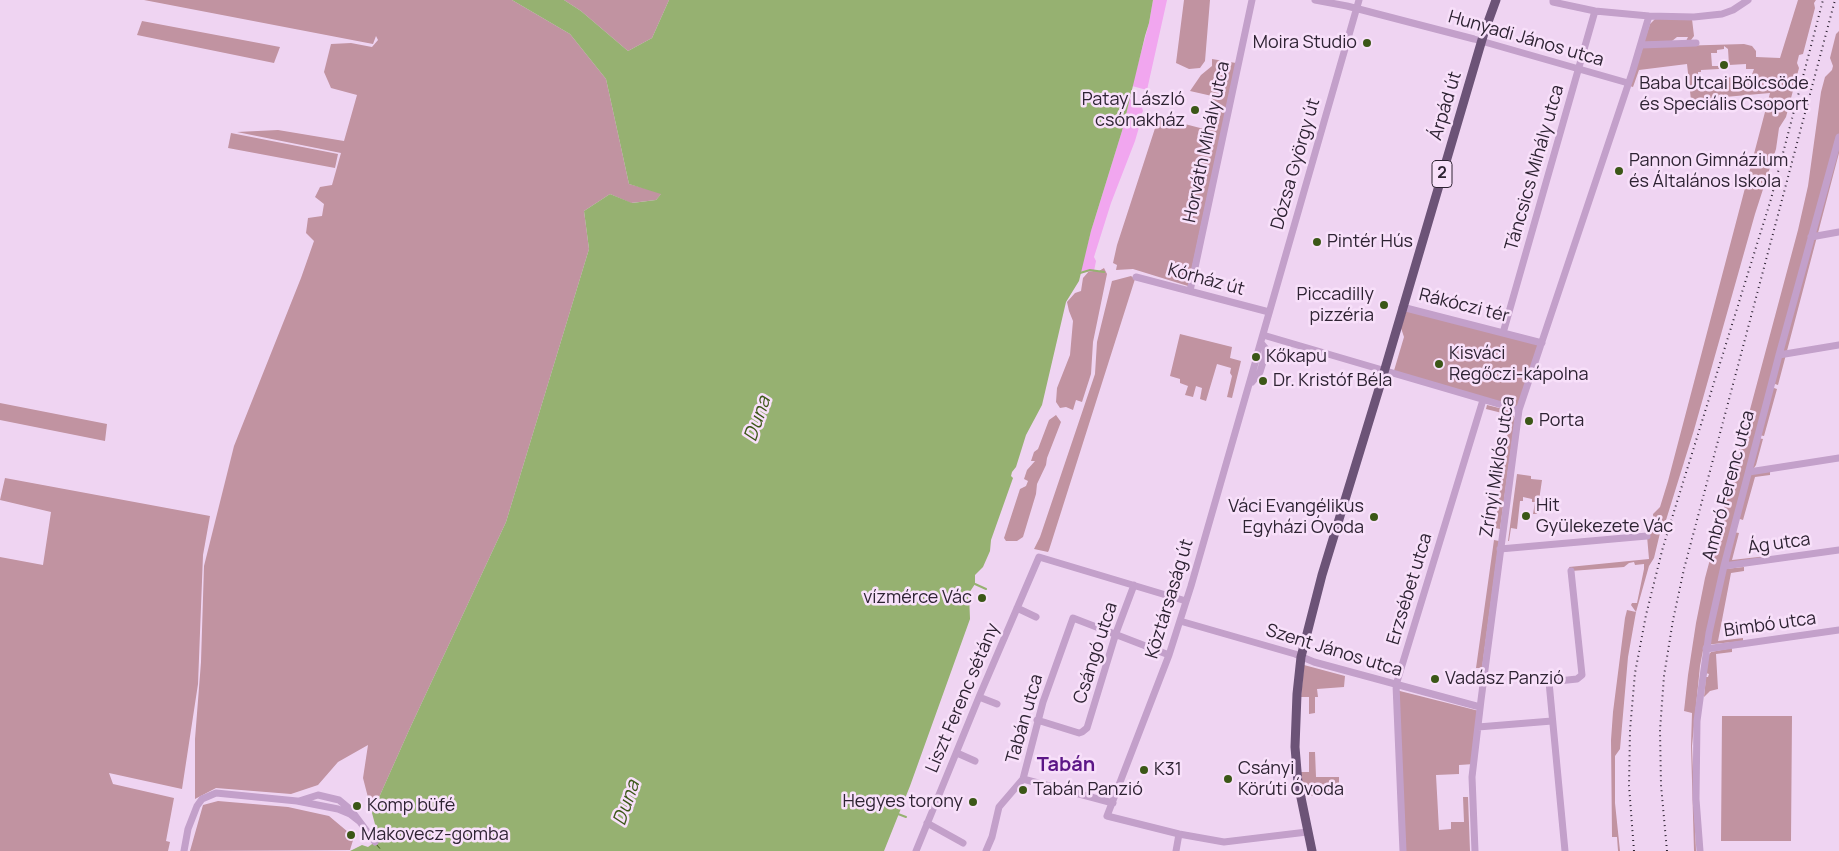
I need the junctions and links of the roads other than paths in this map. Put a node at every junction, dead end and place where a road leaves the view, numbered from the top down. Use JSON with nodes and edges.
{"nodes":[{"id":1,"x":1252,"y":0,"type":"edge"},
{"id":2,"x":1315,"y":0,"type":"edge"},
{"id":3,"x":1359,"y":0,"type":"edge"},
{"id":4,"x":1496,"y":0,"type":"edge"},
{"id":5,"x":1553,"y":0,"type":"edge"},
{"id":6,"x":1748,"y":0,"type":"edge"},
{"id":7,"x":1357,"y":8,"type":"junction"},
{"id":8,"x":1595,"y":11,"type":"junction"},
{"id":9,"x":1649,"y":16,"type":"junction"},
{"id":10,"x":1482,"y":41,"type":"junction"},
{"id":11,"x":1696,"y":43,"type":"dead end"},
{"id":12,"x":1641,"y":45,"type":"junction"},
{"id":13,"x":1580,"y":69,"type":"junction"},
{"id":14,"x":1628,"y":83,"type":"junction"},
{"id":15,"x":1839,"y":136,"type":"edge"},
{"id":16,"x":1839,"y":232,"type":"edge"},
{"id":17,"x":1811,"y":237,"type":"junction"},
{"id":18,"x":1136,"y":277,"type":"dead end"},
{"id":19,"x":1190,"y":291,"type":"junction"},
{"id":20,"x":1402,"y":307,"type":"junction"},
{"id":21,"x":1269,"y":312,"type":"junction"},
{"id":22,"x":1503,"y":333,"type":"junction"},
{"id":23,"x":1262,"y":339,"type":"junction"},
{"id":24,"x":1542,"y":343,"type":"junction"},
{"id":25,"x":1839,"y":345,"type":"edge"},
{"id":26,"x":1779,"y":355,"type":"junction"},
{"id":27,"x":1384,"y":371,"type":"junction"},
{"id":28,"x":1248,"y":386,"type":"junction"},
{"id":29,"x":1483,"y":400,"type":"junction"},
{"id":30,"x":1519,"y":410,"type":"junction"},
{"id":31,"x":1839,"y":458,"type":"edge"},
{"id":32,"x":1749,"y":472,"type":"junction"},
{"id":33,"x":1648,"y":536,"type":"dead end"},
{"id":34,"x":1500,"y":549,"type":"junction"},
{"id":35,"x":1839,"y":550,"type":"edge"},
{"id":36,"x":1724,"y":566,"type":"junction"},
{"id":37,"x":1571,"y":571,"type":"dead end"},
{"id":38,"x":1134,"y":584,"type":"junction"},
{"id":39,"x":1186,"y":601,"type":"junction"},
{"id":40,"x":1017,"y":608,"type":"junction"},
{"id":41,"x":1036,"y":617,"type":"dead end"},
{"id":42,"x":1180,"y":621,"type":"junction"},
{"id":43,"x":1839,"y":630,"type":"edge"},
{"id":44,"x":1116,"y":633,"type":"junction"},
{"id":45,"x":1706,"y":649,"type":"junction"},
{"id":46,"x":1169,"y":655,"type":"junction"},
{"id":47,"x":1301,"y":657,"type":"junction"},
{"id":48,"x":1396,"y":685,"type":"junction"},
{"id":49,"x":979,"y":697,"type":"junction"},
{"id":50,"x":997,"y":704,"type":"dead end"},
{"id":51,"x":1480,"y":707,"type":"junction"},
{"id":52,"x":1038,"y":720,"type":"junction"},
{"id":53,"x":1552,"y":721,"type":"junction"},
{"id":54,"x":1478,"y":727,"type":"junction"},
{"id":55,"x":957,"y":753,"type":"junction"},
{"id":56,"x":975,"y":761,"type":"dead end"},
{"id":57,"x":1023,"y":779,"type":"junction"},
{"id":58,"x":1112,"y":803,"type":"junction"},
{"id":59,"x":927,"y":823,"type":"junction"},
{"id":60,"x":1308,"y":832,"type":"junction"},
{"id":61,"x":1179,"y":834,"type":"junction"},
{"id":62,"x":375,"y":842,"type":"dead end"},
{"id":63,"x":1224,"y":842,"type":"junction"},
{"id":64,"x":963,"y":843,"type":"dead end"},
{"id":65,"x":184,"y":851,"type":"edge"},
{"id":66,"x":916,"y":851,"type":"edge"},
{"id":67,"x":986,"y":851,"type":"edge"},
{"id":68,"x":1176,"y":851,"type":"edge"},
{"id":69,"x":1225,"y":851,"type":"edge"},
{"id":70,"x":1312,"y":851,"type":"edge"},
{"id":71,"x":1403,"y":851,"type":"edge"},
{"id":72,"x":1475,"y":851,"type":"edge"},
{"id":73,"x":1565,"y":851,"type":"edge"},
{"id":74,"x":1700,"y":851,"type":"edge"}],
"edges":[{"from":1,"to":19,"type":"street","name":"Horváth Mihály utca"},
{"from":2,"to":7,"type":"street","name":"Hunyadi János utca"},
{"from":3,"to":7,"type":"street","name":"Dózsa György út"},
{"from":4,"to":10,"type":"main road","name":"Árpád út","number":"2"},
{"from":5,"to":8,"type":"street"},
{"from":6,"to":9,"type":"street"},
{"from":7,"to":10,"type":"street","name":"Hunyadi János utca"},
{"from":7,"to":21,"type":"street","name":"Dózsa György út"},
{"from":8,"to":9,"type":"street"},
{"from":8,"to":13,"type":"street","name":"Táncsics Mihály utca"},
{"from":9,"to":12,"type":"street","name":"Zrínyi Miklós utca"},
{"from":10,"to":13,"type":"street","name":"Hunyadi János utca"},
{"from":10,"to":20,"type":"main road","name":"Árpád út","number":"2"},
{"from":11,"to":12,"type":"street"},
{"from":12,"to":14,"type":"street","name":"Zrínyi Miklós utca"},
{"from":13,"to":14,"type":"street","name":"Hunyadi János utca"},
{"from":13,"to":22,"type":"street","name":"Táncsics Mihály utca"},
{"from":14,"to":24,"type":"street","name":"Zrínyi Miklós utca"},
{"from":15,"to":17,"type":"street","name":"Ambró Ferenc utca"},
{"from":16,"to":17,"type":"street"},
{"from":17,"to":26,"type":"street","name":"Ambró Ferenc utca"},
{"from":18,"to":19,"type":"street","name":"Kórház út"},
{"from":19,"to":21,"type":"street","name":"Kórház út"},
{"from":20,"to":22,"type":"street","name":"Rákóczi tér"},
{"from":20,"to":27,"type":"main road","name":"Rákóczi tér","number":"2"},
{"from":21,"to":23,"type":"street","name":"Dózsa György út"},
{"from":22,"to":24,"type":"street","name":"Rákóczi tér"},
{"from":23,"to":27,"type":"street"},
{"from":23,"to":28,"type":"street","name":"Köztársaság út"},
{"from":23,"to":28,"type":"street","name":"Köztársaság út"},
{"from":24,"to":30,"type":"street","name":"Zrínyi Miklós utca"},
{"from":25,"to":26,"type":"street"},
{"from":26,"to":32,"type":"street","name":"Ambró Ferenc utca"},
{"from":27,"to":29,"type":"street"},
{"from":27,"to":47,"type":"main road","number":"2"},
{"from":28,"to":39,"type":"street","name":"Köztársaság út"},
{"from":29,"to":30,"type":"street"},
{"from":29,"to":48,"type":"street","name":"Erzsébet utca"},
{"from":30,"to":34,"type":"street","name":"Zrínyi Miklós utca"},
{"from":31,"to":32,"type":"street"},
{"from":32,"to":36,"type":"street","name":"Ambró Ferenc utca"},
{"from":33,"to":34,"type":"street"},
{"from":34,"to":51,"type":"street","name":"Zrínyi Miklós utca"},
{"from":35,"to":36,"type":"street","name":"Ág utca"},
{"from":36,"to":45,"type":"street","name":"Ambró Ferenc utca"},
{"from":37,"to":53,"type":"street"},
{"from":38,"to":39,"type":"street"},
{"from":38,"to":40,"type":"street","name":"Liszt Ferenc sétány"},
{"from":38,"to":44,"type":"street","name":"Csángó utca"},
{"from":39,"to":42,"type":"street","name":"Köztársaság út"},
{"from":40,"to":41,"type":"street"},
{"from":40,"to":49,"type":"street","name":"Liszt Ferenc sétány"},
{"from":42,"to":46,"type":"street","name":"Köztársaság út"},
{"from":42,"to":47,"type":"street","name":"Szent János utca"},
{"from":43,"to":45,"type":"street","name":"Bimbó utca"},
{"from":44,"to":46,"type":"street"},
{"from":44,"to":52,"type":"street","name":"Csángó utca"},
{"from":44,"to":52,"type":"street","name":"Tabán utca"},
{"from":45,"to":74,"type":"street","name":"Ambró Ferenc utca"},
{"from":46,"to":58,"type":"street","name":"Köztársaság út"},
{"from":47,"to":48,"type":"street","name":"Szent János utca"},
{"from":47,"to":60,"type":"main road","number":"2"},
{"from":48,"to":51,"type":"street","name":"Szent János utca"},
{"from":48,"to":71,"type":"street","name":"Erzsébet utca"},
{"from":49,"to":50,"type":"street"},
{"from":49,"to":55,"type":"street","name":"Liszt Ferenc sétány"},
{"from":51,"to":54,"type":"street","name":"Zrínyi Miklós utca"},
{"from":52,"to":57,"type":"street","name":"Tabán utca"},
{"from":53,"to":54,"type":"street"},
{"from":53,"to":73,"type":"street"},
{"from":54,"to":72,"type":"street","name":"Zrínyi Miklós utca"},
{"from":55,"to":56,"type":"street"},
{"from":55,"to":59,"type":"street","name":"Liszt Ferenc sétány"},
{"from":57,"to":58,"type":"street"},
{"from":57,"to":67,"type":"street","name":"Tabán utca"},
{"from":58,"to":61,"type":"street","name":"Köztársaság út"},
{"from":59,"to":64,"type":"street"},
{"from":59,"to":66,"type":"street","name":"Liszt Ferenc sétány"},
{"from":60,"to":63,"type":"street"},
{"from":60,"to":70,"type":"main road","number":"2"},
{"from":61,"to":63,"type":"street"},
{"from":61,"to":68,"type":"street"},
{"from":62,"to":65,"type":"street"},
{"from":63,"to":69,"type":"street"}]}
